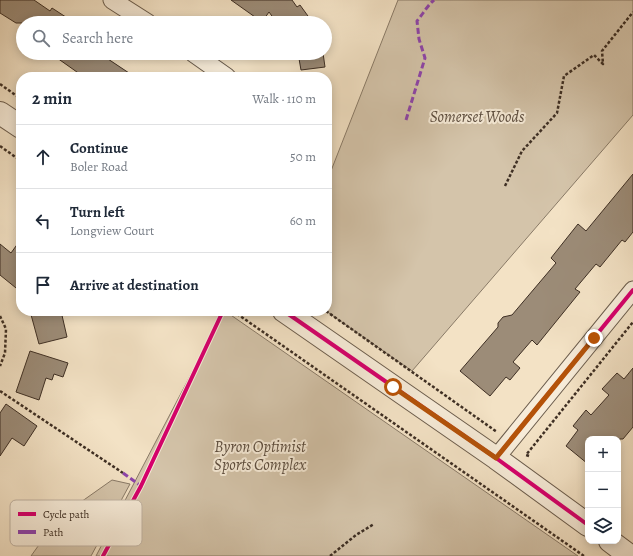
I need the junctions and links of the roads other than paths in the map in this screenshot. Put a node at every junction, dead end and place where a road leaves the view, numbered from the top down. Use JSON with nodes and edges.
{"nodes":[{"id":1,"x":112,"y":0,"type":"edge"},
{"id":2,"x":137,"y":16,"type":"edge"},
{"id":3,"x":203,"y":60,"type":"edge"},
{"id":4,"x":220,"y":72,"type":"edge"},
{"id":5,"x":0,"y":113,"type":"edge"},
{"id":6,"x":16,"y":124,"type":"edge"},
{"id":7,"x":633,"y":290,"type":"edge"},
{"id":8,"x":291,"y":316,"type":"edge"},
{"id":9,"x":496,"y":458,"type":"junction"},
{"id":10,"x":585,"y":523,"type":"edge"},
{"id":11,"x":614,"y":544,"type":"edge"},
{"id":12,"x":630,"y":556,"type":"edge"}],
"edges":[{"from":1,"to":2,"type":"street"},
{"from":3,"to":4,"type":"street"},
{"from":5,"to":6,"type":"street"},
{"from":7,"to":9,"type":"street"},
{"from":8,"to":9,"type":"street"},
{"from":9,"to":10,"type":"street"},
{"from":11,"to":12,"type":"street"}]}
